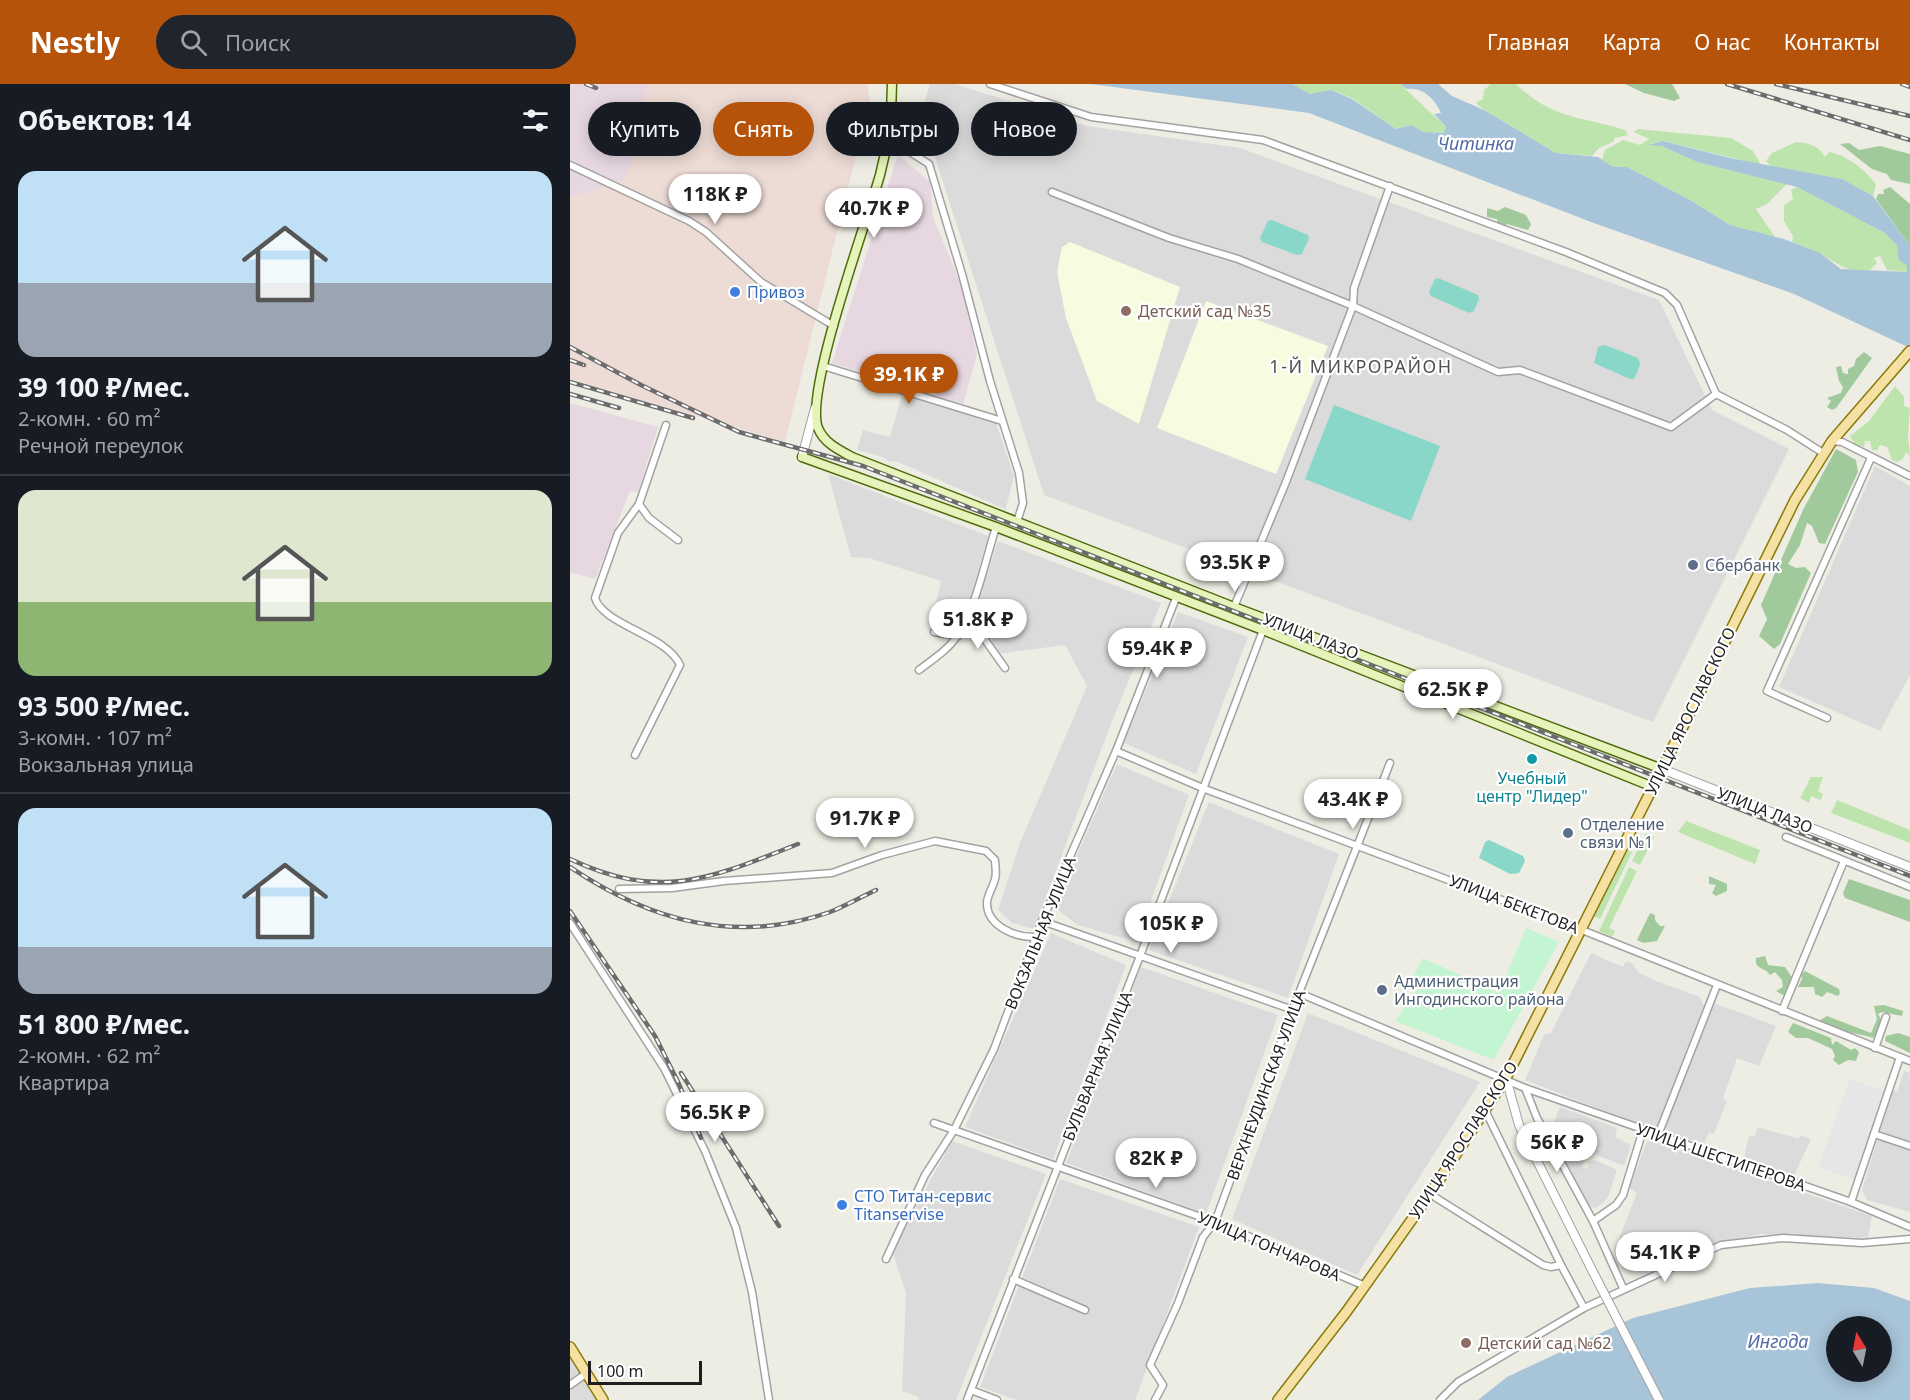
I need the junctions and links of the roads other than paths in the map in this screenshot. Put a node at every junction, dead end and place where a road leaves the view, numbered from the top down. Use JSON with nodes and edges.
{"nodes":[{"id":1,"x":892,"y":84,"type":"edge"},
{"id":2,"x":990,"y":84,"type":"edge"},
{"id":3,"x":890,"y":102,"type":"edge"},
{"id":4,"x":884,"y":156,"type":"edge"},
{"id":5,"x":916,"y":156,"type":"edge"},
{"id":6,"x":570,"y":165,"type":"edge"},
{"id":7,"x":1390,"y":186,"type":"junction"},
{"id":8,"x":1052,"y":192,"type":"dead end"},
{"id":9,"x":1353,"y":306,"type":"junction"},
{"id":10,"x":834,"y":326,"type":"junction"},
{"id":11,"x":1910,"y":351,"type":"edge"},
{"id":12,"x":823,"y":366,"type":"junction"},
{"id":13,"x":1716,"y":394,"type":"junction"},
{"id":14,"x":816,"y":404,"type":"junction"},
{"id":15,"x":1002,"y":421,"type":"junction"},
{"id":16,"x":666,"y":425,"type":"dead end"},
{"id":17,"x":1833,"y":441,"type":"junction"},
{"id":18,"x":1823,"y":453,"type":"junction"},
{"id":19,"x":802,"y":457,"type":"joint"},
{"id":20,"x":1871,"y":458,"type":"junction"},
{"id":21,"x":1910,"y":476,"type":"edge"},
{"id":22,"x":639,"y":504,"type":"junction"},
{"id":23,"x":1017,"y":522,"type":"junction"},
{"id":24,"x":996,"y":527,"type":"junction"},
{"id":25,"x":678,"y":540,"type":"dead end"},
{"id":26,"x":1176,"y":598,"type":"junction"},
{"id":27,"x":1234,"y":607,"type":"junction"},
{"id":28,"x":966,"y":618,"type":"junction"},
{"id":29,"x":1263,"y":630,"type":"junction"},
{"id":30,"x":934,"y":632,"type":"dead end"},
{"id":31,"x":958,"y":636,"type":"junction"},
{"id":32,"x":1005,"y":668,"type":"dead end"},
{"id":33,"x":919,"y":669,"type":"dead end"},
{"id":34,"x":1827,"y":718,"type":"dead end"},
{"id":35,"x":1116,"y":751,"type":"junction"},
{"id":36,"x":635,"y":755,"type":"dead end"},
{"id":37,"x":1390,"y":763,"type":"dead end"},
{"id":38,"x":1662,"y":769,"type":"junction"},
{"id":39,"x":1653,"y":787,"type":"junction"},
{"id":40,"x":1205,"y":789,"type":"junction"},
{"id":41,"x":1786,"y":837,"type":"dead end"},
{"id":42,"x":1357,"y":844,"type":"junction"},
{"id":43,"x":1844,"y":861,"type":"junction"},
{"id":44,"x":1910,"y":867,"type":"edge"},
{"id":45,"x":1910,"y":887,"type":"edge"},
{"id":46,"x":619,"y":889,"type":"dead end"},
{"id":47,"x":1042,"y":921,"type":"junction"},
{"id":48,"x":570,"y":923,"type":"edge"},
{"id":49,"x":1582,"y":930,"type":"junction"},
{"id":50,"x":1036,"y":937,"type":"junction"},
{"id":51,"x":1140,"y":956,"type":"junction"},
{"id":52,"x":1717,"y":985,"type":"junction"},
{"id":53,"x":1299,"y":993,"type":"junction"},
{"id":54,"x":1293,"y":1010,"type":"junction"},
{"id":55,"x":1782,"y":1011,"type":"junction"},
{"id":56,"x":1886,"y":1017,"type":"dead end"},
{"id":57,"x":1875,"y":1048,"type":"junction"},
{"id":58,"x":1900,"y":1057,"type":"junction"},
{"id":59,"x":1910,"y":1061,"type":"edge"},
{"id":60,"x":1506,"y":1078,"type":"junction"},
{"id":61,"x":1525,"y":1088,"type":"junction"},
{"id":62,"x":1485,"y":1110,"type":"junction"},
{"id":63,"x":934,"y":1123,"type":"dead end"},
{"id":64,"x":954,"y":1130,"type":"junction"},
{"id":65,"x":1643,"y":1130,"type":"junction"},
{"id":66,"x":1874,"y":1134,"type":"junction"},
{"id":67,"x":1658,"y":1135,"type":"junction"},
{"id":68,"x":1910,"y":1146,"type":"edge"},
{"id":69,"x":1057,"y":1166,"type":"junction"},
{"id":70,"x":1430,"y":1194,"type":"junction"},
{"id":71,"x":1851,"y":1202,"type":"junction"},
{"id":72,"x":1593,"y":1221,"type":"junction"},
{"id":73,"x":1215,"y":1222,"type":"junction"},
{"id":74,"x":1910,"y":1227,"type":"edge"},
{"id":75,"x":1910,"y":1239,"type":"edge"},
{"id":76,"x":886,"y":1259,"type":"dead end"},
{"id":77,"x":1562,"y":1265,"type":"junction"},
{"id":78,"x":1013,"y":1279,"type":"junction"},
{"id":79,"x":1365,"y":1286,"type":"junction"},
{"id":80,"x":1623,"y":1288,"type":"junction"},
{"id":81,"x":1584,"y":1308,"type":"junction"},
{"id":82,"x":1085,"y":1310,"type":"dead end"},
{"id":83,"x":570,"y":1347,"type":"edge"},
{"id":84,"x":586,"y":1373,"type":"junction"},
{"id":85,"x":570,"y":1385,"type":"edge"},
{"id":86,"x":971,"y":1390,"type":"junction"},
{"id":87,"x":1281,"y":1399,"type":"edge"},
{"id":88,"x":603,"y":1400,"type":"edge"},
{"id":89,"x":769,"y":1400,"type":"edge"},
{"id":90,"x":967,"y":1400,"type":"edge"},
{"id":91,"x":997,"y":1400,"type":"edge"},
{"id":92,"x":1155,"y":1400,"type":"edge"},
{"id":93,"x":1440,"y":1400,"type":"edge"},
{"id":94,"x":1659,"y":1400,"type":"edge"}],
"edges":[{"from":1,"to":3,"type":"main road","name":"УЛИЦА ЛАЗО"},
{"from":2,"to":7,"type":"street"},
{"from":4,"to":10,"type":"main road","name":"УЛИЦА ЛАЗО"},
{"from":5,"to":15,"type":"street"},
{"from":6,"to":10,"type":"street"},
{"from":7,"to":9,"type":"street"},
{"from":7,"to":13,"type":"street"},
{"from":8,"to":9,"type":"street"},
{"from":9,"to":13,"type":"street"},
{"from":9,"to":27,"type":"street"},
{"from":10,"to":12,"type":"main road","name":"УЛИЦА ЛАЗО"},
{"from":11,"to":17,"type":"main road","name":"УЛИЦА ЯРОСЛАВСКОГО"},
{"from":12,"to":14,"type":"main road","name":"УЛИЦА ЛАЗО"},
{"from":12,"to":15,"type":"street"},
{"from":13,"to":18,"type":"street"},
{"from":14,"to":19,"type":"street"},
{"from":14,"to":23,"type":"main road","name":"УЛИЦА ЛАЗО"},
{"from":15,"to":23,"type":"street"},
{"from":16,"to":22,"type":"street"},
{"from":17,"to":18,"type":"main road","name":"УЛИЦА ЯРОСЛАВСКОГО"},
{"from":17,"to":20,"type":"street"},
{"from":18,"to":38,"type":"main road","name":"УЛИЦА ЯРОСЛАВСКОГО"},
{"from":19,"to":24,"type":"main road","name":"УЛИЦА ЛАЗО"},
{"from":20,"to":21,"type":"street"},
{"from":20,"to":34,"type":"street"},
{"from":22,"to":25,"type":"street"},
{"from":22,"to":36,"type":"street"},
{"from":23,"to":27,"type":"main road","name":"УЛИЦА ЛАЗО"},
{"from":24,"to":26,"type":"main road","name":"УЛИЦА ЛАЗО"},
{"from":24,"to":28,"type":"street"},
{"from":26,"to":29,"type":"main road","name":"УЛИЦА ЛАЗО"},
{"from":26,"to":35,"type":"street","name":"ВОКЗАЛЬНАЯ УЛИЦА"},
{"from":27,"to":38,"type":"main road","name":"УЛИЦА ЛАЗО"},
{"from":28,"to":31,"type":"street"},
{"from":28,"to":32,"type":"street"},
{"from":29,"to":39,"type":"main road","name":"УЛИЦА ЛАЗО"},
{"from":29,"to":40,"type":"street","name":"БУЛЬВАРНАЯ УЛИЦА"},
{"from":30,"to":31,"type":"street"},
{"from":31,"to":33,"type":"street"},
{"from":35,"to":40,"type":"street","name":"УЛИЦА БЕКЕТОВА"},
{"from":35,"to":47,"type":"street","name":"ВОКЗАЛЬНАЯ УЛИЦА"},
{"from":37,"to":42,"type":"street","name":"ВЕРХНЕУДИНСКАЯ УЛИЦА"},
{"from":38,"to":39,"type":"main road","name":"УЛИЦА ЯРОСЛАВСКОГО"},
{"from":38,"to":44,"type":"street","name":"УЛИЦА ЛАЗО"},
{"from":39,"to":49,"type":"main road","name":"УЛИЦА ЯРОСЛАВСКОГО"},
{"from":40,"to":42,"type":"street","name":"УЛИЦА БЕКЕТОВА"},
{"from":40,"to":51,"type":"street","name":"БУЛЬВАРНАЯ УЛИЦА"},
{"from":41,"to":43,"type":"street"},
{"from":42,"to":49,"type":"street","name":"УЛИЦА БЕКЕТОВА"},
{"from":42,"to":53,"type":"street","name":"ВЕРХНЕУДИНСКАЯ УЛИЦА"},
{"from":43,"to":45,"type":"street"},
{"from":43,"to":55,"type":"street"},
{"from":46,"to":50,"type":"street"},
{"from":47,"to":50,"type":"street","name":"ВОКЗАЛЬНАЯ УЛИЦА"},
{"from":47,"to":51,"type":"street"},
{"from":48,"to":89,"type":"street"},
{"from":49,"to":52,"type":"street","name":"УЛИЦА БЕКЕТОВА"},
{"from":49,"to":60,"type":"main road","name":"УЛИЦА ЯРОСЛАВСКОГО"},
{"from":50,"to":64,"type":"street","name":"ВОКЗАЛЬНАЯ УЛИЦА"},
{"from":51,"to":54,"type":"street"},
{"from":51,"to":69,"type":"street","name":"БУЛЬВАРНАЯ УЛИЦА"},
{"from":52,"to":55,"type":"street","name":"УЛИЦА БЕКЕТОВА"},
{"from":52,"to":67,"type":"street"},
{"from":53,"to":54,"type":"street","name":"ВЕРХНЕУДИНСКАЯ УЛИЦА"},
{"from":53,"to":60,"type":"street","name":"УЛИЦА ШЕСТИПЕРОВА"},
{"from":54,"to":73,"type":"street","name":"ВЕРХНЕУДИНСКАЯ УЛИЦА"},
{"from":55,"to":57,"type":"street","name":"УЛИЦА БЕКЕТОВА"},
{"from":56,"to":57,"type":"street"},
{"from":57,"to":58,"type":"street","name":"УЛИЦА БЕКЕТОВА"},
{"from":58,"to":59,"type":"street","name":"УЛИЦА БЕКЕТОВА"},
{"from":58,"to":66,"type":"street"},
{"from":60,"to":61,"type":"street","name":"УЛИЦА ШЕСТИПЕРОВА"},
{"from":60,"to":62,"type":"main road","name":"УЛИЦА ЯРОСЛАВСКОГО"},
{"from":60,"to":94,"type":"street","bridge":true},
{"from":61,"to":65,"type":"street","name":"УЛИЦА ШЕСТИПЕРОВА"},
{"from":61,"to":72,"type":"street"},
{"from":62,"to":70,"type":"main road","name":"УЛИЦА ЯРОСЛАВСКОГО"},
{"from":62,"to":77,"type":"street"},
{"from":63,"to":64,"type":"street","name":"УЛИЦА ГОНЧАРОВА"},
{"from":64,"to":69,"type":"street","name":"УЛИЦА ГОНЧАРОВА"},
{"from":64,"to":76,"type":"street","name":"ВОКЗАЛЬНАЯ УЛИЦА"},
{"from":65,"to":67,"type":"street","name":"УЛИЦА ШЕСТИПЕРОВА"},
{"from":65,"to":72,"type":"street"},
{"from":66,"to":68,"type":"street"},
{"from":66,"to":71,"type":"street"},
{"from":67,"to":71,"type":"street","name":"УЛИЦА ШЕСТИПЕРОВА"},
{"from":69,"to":73,"type":"street","name":"УЛИЦА ГОНЧАРОВА"},
{"from":69,"to":78,"type":"street","name":"БУЛЬВАРНАЯ УЛИЦА"},
{"from":70,"to":77,"type":"street"},
{"from":70,"to":79,"type":"main road","name":"УЛИЦА ЯРОСЛАВСКОГО"},
{"from":71,"to":74,"type":"street","name":"УЛИЦА ШЕСТИПЕРОВА"},
{"from":72,"to":80,"type":"street"},
{"from":73,"to":79,"type":"street","name":"УЛИЦА ГОНЧАРОВА"},
{"from":73,"to":92,"type":"street","name":"ВЕРХНЕУДИНСКАЯ УЛИЦА"},
{"from":75,"to":80,"type":"street"},
{"from":77,"to":81,"type":"street"},
{"from":78,"to":82,"type":"street"},
{"from":78,"to":86,"type":"street","name":"БУЛЬВАРНАЯ УЛИЦА"},
{"from":79,"to":87,"type":"main road","name":"УЛИЦА ЯРОСЛАВСКОГО"},
{"from":80,"to":81,"type":"street"},
{"from":81,"to":93,"type":"street"},
{"from":83,"to":84,"type":"main road"},
{"from":84,"to":85,"type":"street"},
{"from":84,"to":88,"type":"main road"},
{"from":86,"to":90,"type":"street","name":"БУЛЬВАРНАЯ УЛИЦА"},
{"from":86,"to":91,"type":"street"}]}
